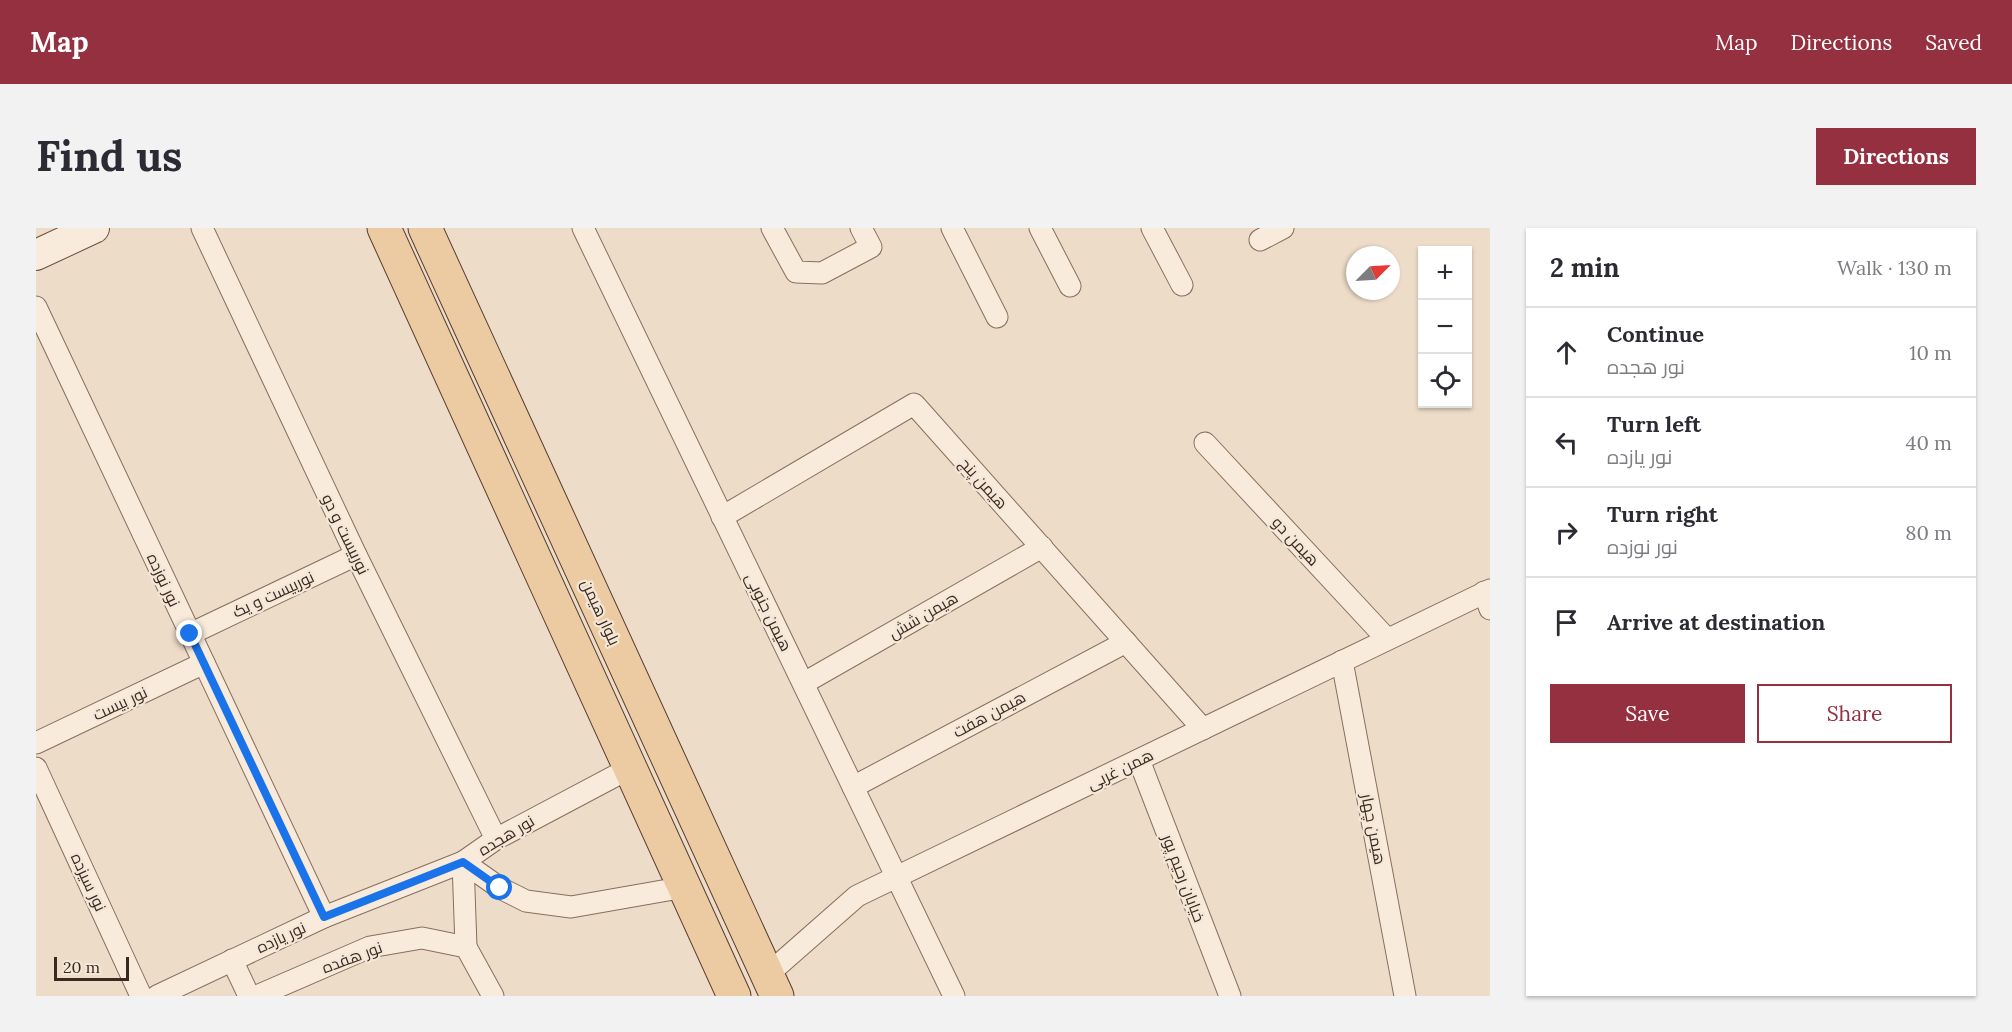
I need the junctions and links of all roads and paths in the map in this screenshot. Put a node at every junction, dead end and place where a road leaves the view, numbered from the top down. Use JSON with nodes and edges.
{"nodes":[{"id":1,"x":94,"y":228,"type":"edge"},
{"id":2,"x":202,"y":228,"type":"edge"},
{"id":3,"x":384,"y":228,"type":"edge"},
{"id":4,"x":426,"y":228,"type":"edge"},
{"id":5,"x":583,"y":228,"type":"edge"},
{"id":6,"x":772,"y":228,"type":"edge"},
{"id":7,"x":861,"y":228,"type":"edge"},
{"id":8,"x":952,"y":228,"type":"edge"},
{"id":9,"x":1040,"y":228,"type":"edge"},
{"id":10,"x":1152,"y":228,"type":"edge"},
{"id":11,"x":1283,"y":228,"type":"edge"},
{"id":12,"x":1260,"y":240,"type":"dead end"},
{"id":13,"x":36,"y":255,"type":"edge"},
{"id":14,"x":1182,"y":285,"type":"dead end"},
{"id":15,"x":1070,"y":286,"type":"dead end"},
{"id":16,"x":36,"y":307,"type":"edge"},
{"id":17,"x":997,"y":317,"type":"dead end"},
{"id":18,"x":1205,"y":443,"type":"dead end"},
{"id":19,"x":722,"y":516,"type":"junction"},
{"id":20,"x":1042,"y":547,"type":"junction"},
{"id":21,"x":356,"y":555,"type":"junction"},
{"id":22,"x":1488,"y":597,"type":"edge"},
{"id":23,"x":190,"y":634,"type":"junction"},
{"id":24,"x":1387,"y":639,"type":"junction"},
{"id":25,"x":1126,"y":642,"type":"junction"},
{"id":26,"x":1342,"y":661,"type":"junction"},
{"id":27,"x":204,"y":663,"type":"junction"},
{"id":28,"x":804,"y":683,"type":"junction"},
{"id":29,"x":1203,"y":729,"type":"junction"},
{"id":30,"x":36,"y":743,"type":"edge"},
{"id":31,"x":1139,"y":760,"type":"junction"},
{"id":32,"x":36,"y":768,"type":"edge"},
{"id":33,"x":630,"y":768,"type":"junction"},
{"id":34,"x":853,"y":787,"type":"junction"},
{"id":35,"x":496,"y":838,"type":"junction"},
{"id":36,"x":463,"y":862,"type":"junction"},
{"id":37,"x":897,"y":878,"type":"junction"},
{"id":38,"x":685,"y":887,"type":"junction"},
{"id":39,"x":324,"y":917,"type":"junction"},
{"id":40,"x":466,"y":947,"type":"junction"},
{"id":41,"x":232,"y":960,"type":"junction"},
{"id":42,"x":772,"y":986,"type":"edge"},
{"id":43,"x":141,"y":996,"type":"edge"},
{"id":44,"x":157,"y":996,"type":"edge"},
{"id":45,"x":249,"y":996,"type":"edge"},
{"id":46,"x":257,"y":996,"type":"edge"},
{"id":47,"x":492,"y":996,"type":"edge"},
{"id":48,"x":734,"y":996,"type":"edge"},
{"id":49,"x":954,"y":996,"type":"edge"},
{"id":50,"x":1230,"y":996,"type":"edge"},
{"id":51,"x":1405,"y":996,"type":"edge"}],
"edges":[{"from":1,"to":13,"type":"street"},
{"from":2,"to":21,"type":"street","name":"نوربیست و دو"},
{"from":3,"to":33,"type":"main road"},
{"from":4,"to":42,"type":"main road","name":"بلوار هیمن"},
{"from":5,"to":19,"type":"street","name":"هیمن جنوبی"},
{"from":6,"to":7,"type":"street"},
{"from":8,"to":17,"type":"street"},
{"from":9,"to":15,"type":"street"},
{"from":10,"to":14,"type":"street"},
{"from":11,"to":12,"type":"street"},
{"from":16,"to":23,"type":"street","name":"نور نوزده"},
{"from":18,"to":24,"type":"street","name":"هیمن دو"},
{"from":19,"to":20,"type":"street","name":"هیمن پنج"},
{"from":19,"to":28,"type":"street","name":"هیمن جنوبی"},
{"from":20,"to":25,"type":"street","name":"هیمن پنج"},
{"from":20,"to":28,"type":"street","name":"هیمن شش"},
{"from":21,"to":23,"type":"street","name":"نوربیست و یک"},
{"from":21,"to":35,"type":"street","name":"نوربیست و دو"},
{"from":22,"to":24,"type":"street","name":"همن غربی"},
{"from":23,"to":27,"type":"street","name":"نور نوزده"},
{"from":24,"to":26,"type":"street","name":"همن غربی"},
{"from":25,"to":29,"type":"street","name":"هیمن پنج"},
{"from":25,"to":34,"type":"street","name":"هیمن هفت"},
{"from":26,"to":29,"type":"street","name":"همن غربی"},
{"from":26,"to":51,"type":"street","name":"هیمن چهار"},
{"from":27,"to":30,"type":"street","name":"نور بیست"},
{"from":27,"to":39,"type":"street","name":"نور نوزده"},
{"from":28,"to":34,"type":"street","name":"هیمن جنوبی"},
{"from":29,"to":31,"type":"street","name":"همن غربی"},
{"from":31,"to":37,"type":"street","name":"همن غربی"},
{"from":31,"to":50,"type":"street","name":"خیابان رحیم پور"},
{"from":32,"to":43,"type":"street","name":"نور سیزده"},
{"from":33,"to":35,"type":"street","name":"نور هجده"},
{"from":33,"to":38,"type":"main road"},
{"from":34,"to":37,"type":"street","name":"هیمن جنوبی"},
{"from":35,"to":36,"type":"street","name":"نور هجده"},
{"from":36,"to":38,"type":"street","name":"نور هجده"},
{"from":36,"to":39,"type":"street","name":"نور یازده"},
{"from":36,"to":40,"type":"street"},
{"from":37,"to":42,"type":"street","name":"همن غربی"},
{"from":37,"to":49,"type":"street","name":"هیمن جنوبی"},
{"from":38,"to":48,"type":"main road"},
{"from":39,"to":41,"type":"street","name":"نور یازده"},
{"from":40,"to":46,"type":"street","name":"نور هفده"},
{"from":40,"to":47,"type":"street"},
{"from":41,"to":44,"type":"street","name":"نور یازده"},
{"from":41,"to":45,"type":"street"}]}
